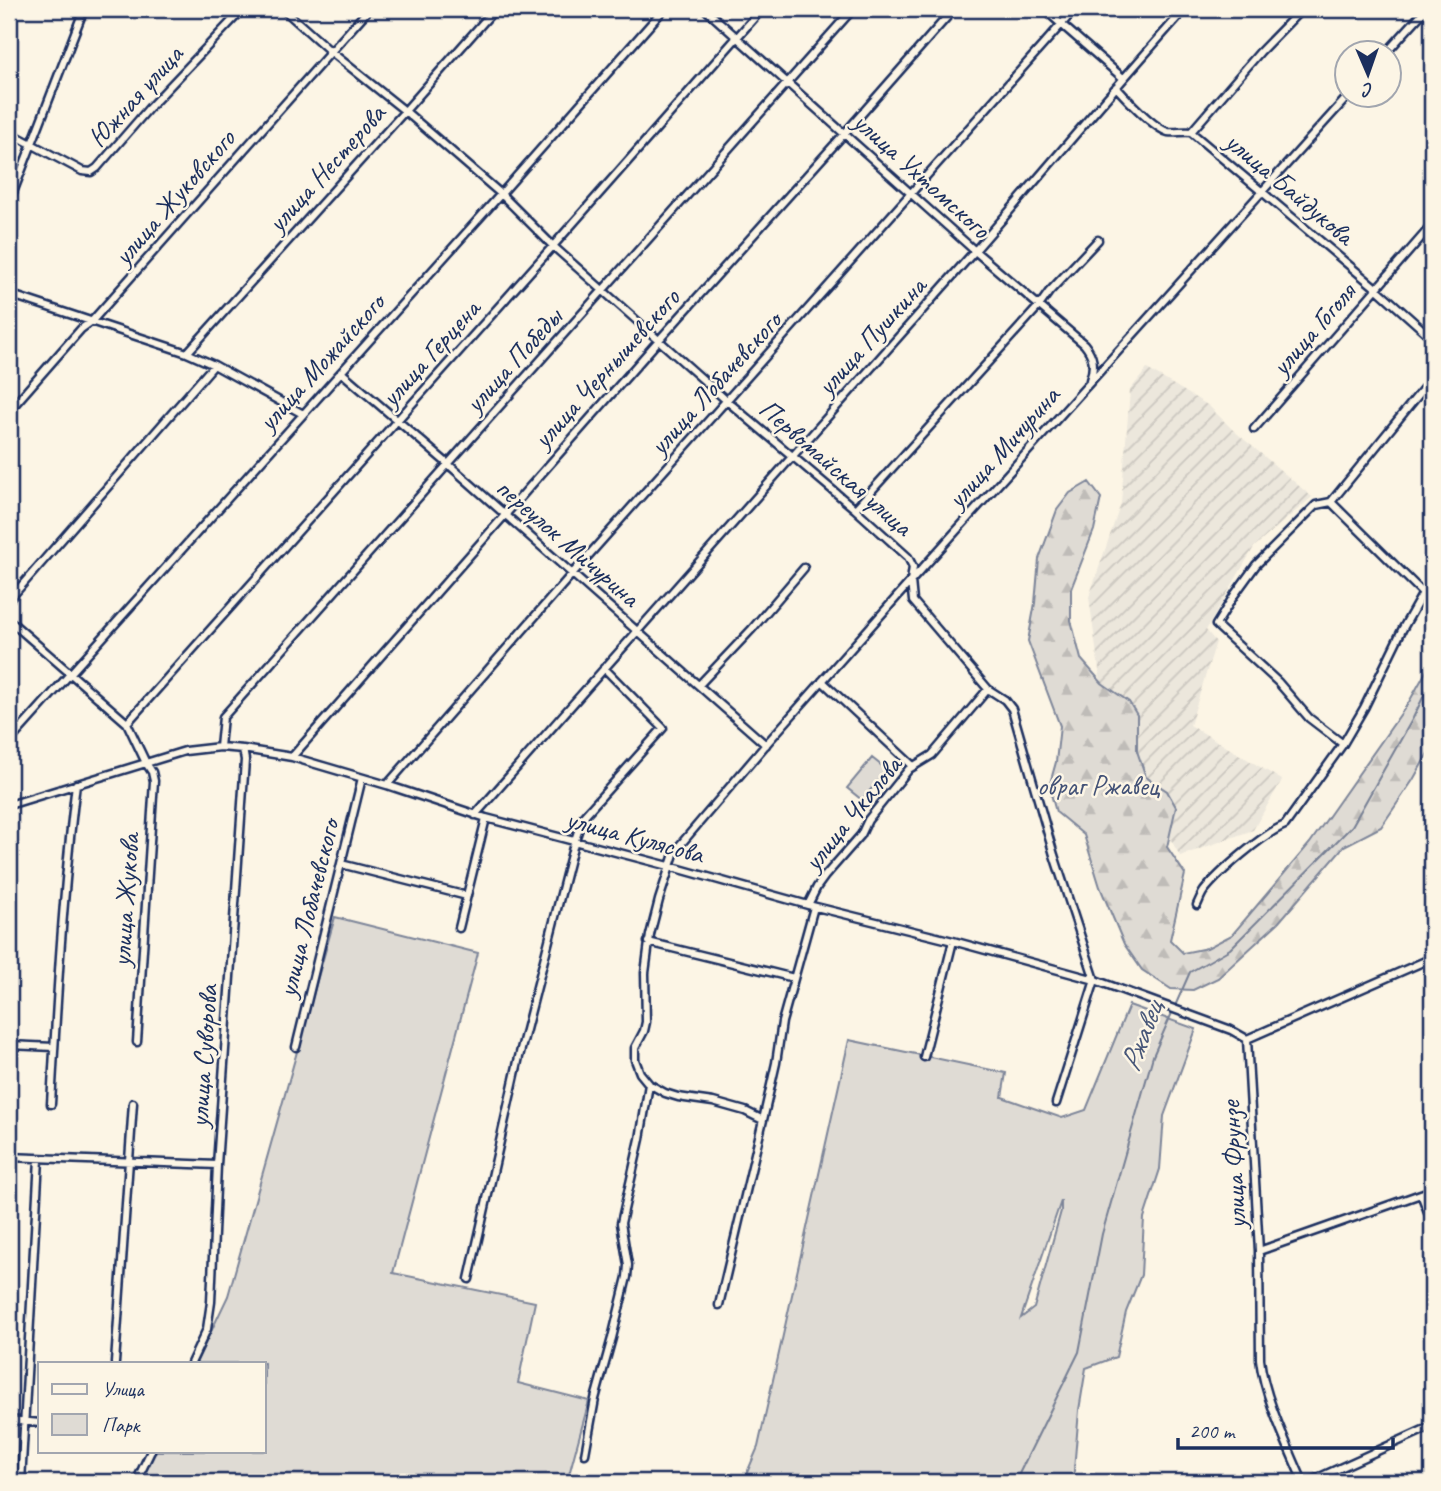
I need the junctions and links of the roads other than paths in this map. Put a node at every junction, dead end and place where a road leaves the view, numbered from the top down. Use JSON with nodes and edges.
{"nodes":[{"id":1,"x":84,"y":9,"type":"edge"},
{"id":2,"x":243,"y":9,"type":"edge"},
{"id":3,"x":283,"y":9,"type":"edge"},
{"id":4,"x":369,"y":9,"type":"edge"},
{"id":5,"x":495,"y":9,"type":"edge"},
{"id":6,"x":664,"y":9,"type":"edge"},
{"id":7,"x":705,"y":9,"type":"edge"},
{"id":8,"x":762,"y":9,"type":"edge"},
{"id":9,"x":853,"y":9,"type":"edge"},
{"id":10,"x":954,"y":9,"type":"edge"},
{"id":11,"x":1044,"y":9,"type":"edge"},
{"id":12,"x":1075,"y":9,"type":"edge"},
{"id":13,"x":1185,"y":9,"type":"edge"},
{"id":14,"x":1302,"y":9,"type":"edge"},
{"id":15,"x":1426,"y":9,"type":"edge"},
{"id":16,"x":1432,"y":15,"type":"edge"},
{"id":17,"x":1061,"y":24,"type":"junction"},
{"id":18,"x":736,"y":38,"type":"junction"},
{"id":19,"x":1400,"y":38,"type":"edge"},
{"id":20,"x":330,"y":51,"type":"junction"},
{"id":21,"x":1123,"y":78,"type":"junction"},
{"id":22,"x":786,"y":83,"type":"junction"},
{"id":23,"x":1116,"y":87,"type":"junction"},
{"id":24,"x":1338,"y":108,"type":"edge"},
{"id":25,"x":405,"y":111,"type":"junction"},
{"id":26,"x":9,"y":132,"type":"edge"},
{"id":27,"x":1191,"y":132,"type":"junction"},
{"id":28,"x":844,"y":134,"type":"junction"},
{"id":29,"x":31,"y":143,"type":"junction"},
{"id":30,"x":911,"y":193,"type":"junction"},
{"id":31,"x":1262,"y":193,"type":"junction"},
{"id":32,"x":501,"y":194,"type":"junction"},
{"id":33,"x":9,"y":203,"type":"edge"},
{"id":34,"x":1432,"y":225,"type":"edge"},
{"id":35,"x":1098,"y":240,"type":"dead end"},
{"id":36,"x":553,"y":246,"type":"junction"},
{"id":37,"x":975,"y":251,"type":"junction"},
{"id":38,"x":1376,"y":288,"type":"junction"},
{"id":39,"x":604,"y":290,"type":"junction"},
{"id":40,"x":9,"y":294,"type":"edge"},
{"id":41,"x":1039,"y":306,"type":"junction"},
{"id":42,"x":92,"y":321,"type":"junction"},
{"id":43,"x":1432,"y":338,"type":"edge"},
{"id":44,"x":659,"y":340,"type":"junction"},
{"id":45,"x":187,"y":353,"type":"junction"},
{"id":46,"x":214,"y":365,"type":"junction"},
{"id":47,"x":341,"y":372,"type":"junction"},
{"id":48,"x":1432,"y":378,"type":"edge"},
{"id":49,"x":1090,"y":382,"type":"junction"},
{"id":50,"x":727,"y":401,"type":"junction"},
{"id":51,"x":9,"y":411,"type":"edge"},
{"id":52,"x":303,"y":414,"type":"junction"},
{"id":53,"x":397,"y":421,"type":"junction"},
{"id":54,"x":1255,"y":429,"type":"dead end"},
{"id":55,"x":792,"y":457,"type":"junction"},
{"id":56,"x":448,"y":464,"type":"junction"},
{"id":57,"x":1331,"y":502,"type":"junction"},
{"id":58,"x":855,"y":509,"type":"junction"},
{"id":59,"x":505,"y":514,"type":"junction"},
{"id":60,"x":804,"y":568,"type":"dead end"},
{"id":61,"x":572,"y":574,"type":"junction"},
{"id":62,"x":911,"y":580,"type":"junction"},
{"id":63,"x":9,"y":600,"type":"edge"},
{"id":64,"x":9,"y":620,"type":"edge"},
{"id":65,"x":636,"y":631,"type":"junction"},
{"id":66,"x":604,"y":668,"type":"junction"},
{"id":67,"x":70,"y":673,"type":"junction"},
{"id":68,"x":822,"y":681,"type":"junction"},
{"id":69,"x":699,"y":685,"type":"junction"},
{"id":70,"x":988,"y":689,"type":"junction"},
{"id":71,"x":127,"y":723,"type":"junction"},
{"id":72,"x":9,"y":742,"type":"edge"},
{"id":73,"x":1343,"y":744,"type":"junction"},
{"id":74,"x":766,"y":745,"type":"junction"},
{"id":75,"x":220,"y":747,"type":"junction"},
{"id":76,"x":243,"y":749,"type":"junction"},
{"id":77,"x":292,"y":757,"type":"junction"},
{"id":78,"x":146,"y":762,"type":"junction"},
{"id":79,"x":914,"y":766,"type":"junction"},
{"id":80,"x":362,"y":778,"type":"junction"},
{"id":81,"x":76,"y":784,"type":"junction"},
{"id":82,"x":387,"y":785,"type":"junction"},
{"id":83,"x":9,"y":805,"type":"edge"},
{"id":84,"x":475,"y":815,"type":"junction"},
{"id":85,"x":486,"y":818,"type":"junction"},
{"id":86,"x":574,"y":843,"type":"junction"},
{"id":87,"x":341,"y":864,"type":"junction"},
{"id":88,"x":669,"y":866,"type":"junction"},
{"id":89,"x":467,"y":896,"type":"junction"},
{"id":90,"x":1197,"y":905,"type":"dead end"},
{"id":91,"x":811,"y":906,"type":"junction"},
{"id":92,"x":459,"y":928,"type":"dead end"},
{"id":93,"x":953,"y":941,"type":"junction"},
{"id":94,"x":648,"y":942,"type":"junction"},
{"id":95,"x":1432,"y":958,"type":"edge"},
{"id":96,"x":794,"y":978,"type":"junction"},
{"id":97,"x":1095,"y":981,"type":"junction"},
{"id":98,"x":1247,"y":1039,"type":"junction"},
{"id":99,"x":136,"y":1042,"type":"dead end"},
{"id":100,"x":9,"y":1045,"type":"edge"},
{"id":101,"x":54,"y":1047,"type":"junction"},
{"id":102,"x":296,"y":1047,"type":"dead end"},
{"id":103,"x":924,"y":1057,"type":"dead end"},
{"id":104,"x":649,"y":1084,"type":"junction"},
{"id":105,"x":132,"y":1103,"type":"dead end"},
{"id":106,"x":1056,"y":1103,"type":"dead end"},
{"id":107,"x":51,"y":1104,"type":"dead end"},
{"id":108,"x":764,"y":1120,"type":"junction"},
{"id":109,"x":9,"y":1157,"type":"edge"},
{"id":110,"x":39,"y":1158,"type":"junction"},
{"id":111,"x":129,"y":1162,"type":"junction"},
{"id":112,"x":217,"y":1165,"type":"junction"},
{"id":113,"x":1432,"y":1190,"type":"edge"},
{"id":114,"x":1421,"y":1195,"type":"junction"},
{"id":115,"x":1432,"y":1222,"type":"edge"},
{"id":116,"x":1259,"y":1251,"type":"junction"},
{"id":117,"x":469,"y":1279,"type":"dead end"},
{"id":118,"x":719,"y":1305,"type":"dead end"},
{"id":119,"x":115,"y":1362,"type":"edge"},
{"id":120,"x":191,"y":1362,"type":"edge"},
{"id":121,"x":9,"y":1420,"type":"edge"},
{"id":122,"x":25,"y":1422,"type":"junction"},
{"id":123,"x":38,"y":1423,"type":"edge"},
{"id":124,"x":1432,"y":1426,"type":"edge"},
{"id":125,"x":151,"y":1452,"type":"edge"},
{"id":126,"x":584,"y":1454,"type":"dead end"},
{"id":127,"x":21,"y":1482,"type":"edge"},
{"id":128,"x":136,"y":1482,"type":"edge"},
{"id":129,"x":1303,"y":1482,"type":"edge"},
{"id":130,"x":1309,"y":1482,"type":"edge"}],
"edges":[{"from":1,"to":29,"type":"street"},
{"from":2,"to":29,"type":"street","name":"Южная улица"},
{"from":3,"to":20,"type":"street","name":"Первомайская улица"},
{"from":4,"to":20,"type":"street","name":"улица Жуковского"},
{"from":5,"to":25,"type":"street","name":"улица Нестерова"},
{"from":6,"to":32,"type":"street","name":"улица Можайского"},
{"from":7,"to":18,"type":"street","name":"улица Ухтомского"},
{"from":8,"to":18,"type":"street","name":"улица Герцена"},
{"from":9,"to":22,"type":"street","name":"улица Победы"},
{"from":10,"to":28,"type":"street","name":"улица Чернышевского"},
{"from":11,"to":17,"type":"street"},
{"from":12,"to":17,"type":"street","name":"улица Лобачевского"},
{"from":13,"to":21,"type":"street","name":"улица Пушкина"},
{"from":14,"to":27,"type":"street"},
{"from":15,"to":16,"type":"main road"},
{"from":15,"to":19,"type":"street"},
{"from":17,"to":21,"type":"street"},
{"from":17,"to":30,"type":"street","name":"улица Лобачевского"},
{"from":18,"to":22,"type":"street","name":"улица Ухтомского"},
{"from":18,"to":36,"type":"street","name":"улица Герцена"},
{"from":20,"to":25,"type":"street","name":"Первомайская улица"},
{"from":20,"to":42,"type":"street","name":"улица Жуковского"},
{"from":21,"to":23,"type":"street","name":"улица Пушкина"},
{"from":22,"to":28,"type":"street","name":"улица Ухтомского"},
{"from":22,"to":39,"type":"street","name":"улица Победы"},
{"from":23,"to":27,"type":"street","name":"улица Байдукова"},
{"from":23,"to":37,"type":"street","name":"улица Пушкина"},
{"from":24,"to":31,"type":"street","name":"улица Мичурина"},
{"from":25,"to":32,"type":"street","name":"Первомайская улица"},
{"from":25,"to":45,"type":"street","name":"улица Нестерова"},
{"from":26,"to":29,"type":"street","name":"Южная улица"},
{"from":27,"to":31,"type":"street","name":"улица Байдукова"},
{"from":28,"to":30,"type":"street","name":"улица Ухтомского"},
{"from":28,"to":44,"type":"street","name":"улица Чернышевского"},
{"from":29,"to":33,"type":"street"},
{"from":30,"to":37,"type":"street","name":"улица Ухтомского"},
{"from":30,"to":50,"type":"street","name":"улица Лобачевского"},
{"from":31,"to":38,"type":"street","name":"улица Байдукова"},
{"from":31,"to":49,"type":"street","name":"улица Мичурина"},
{"from":32,"to":36,"type":"street","name":"Первомайская улица"},
{"from":32,"to":47,"type":"street","name":"улица Можайского"},
{"from":34,"to":38,"type":"street","name":"улица Гоголя"},
{"from":35,"to":41,"type":"street"},
{"from":36,"to":39,"type":"street","name":"Первомайская улица"},
{"from":36,"to":53,"type":"street","name":"улица Герцена"},
{"from":37,"to":41,"type":"street","name":"улица Ухтомского"},
{"from":37,"to":55,"type":"street","name":"улица Пушкина"},
{"from":38,"to":43,"type":"street","name":"улица Байдукова"},
{"from":38,"to":54,"type":"street","name":"улица Гоголя"},
{"from":39,"to":44,"type":"street","name":"Первомайская улица"},
{"from":39,"to":56,"type":"street","name":"улица Победы"},
{"from":40,"to":42,"type":"street"},
{"from":41,"to":49,"type":"street","name":"улица Ухтомского"},
{"from":41,"to":58,"type":"street"},
{"from":42,"to":45,"type":"street"},
{"from":42,"to":51,"type":"street","name":"улица Жуковского"},
{"from":44,"to":50,"type":"street","name":"Первомайская улица"},
{"from":44,"to":59,"type":"street","name":"улица Чернышевского"},
{"from":45,"to":46,"type":"street"},
{"from":46,"to":52,"type":"street"},
{"from":46,"to":63,"type":"street"},
{"from":47,"to":52,"type":"street","name":"улица Можайского"},
{"from":47,"to":53,"type":"street","name":"переулок Мичурина"},
{"from":48,"to":57,"type":"street"},
{"from":49,"to":62,"type":"street","name":"улица Мичурина"},
{"from":50,"to":55,"type":"street","name":"Первомайская улица"},
{"from":50,"to":61,"type":"street","name":"улица Лобачевского"},
{"from":52,"to":67,"type":"street","name":"улица Можайского"},
{"from":53,"to":56,"type":"street","name":"переулок Мичурина"},
{"from":53,"to":71,"type":"street","name":"улица Герцена"},
{"from":55,"to":58,"type":"street","name":"Первомайская улица"},
{"from":55,"to":65,"type":"street","name":"улица Пушкина"},
{"from":56,"to":59,"type":"street","name":"переулок Мичурина"},
{"from":56,"to":75,"type":"street","name":"улица Победы"},
{"from":57,"to":73,"type":"street"},
{"from":57,"to":73,"type":"street"},
{"from":58,"to":62,"type":"street","name":"Первомайская улица"},
{"from":59,"to":61,"type":"street","name":"переулок Мичурина"},
{"from":59,"to":77,"type":"street","name":"улица Чернышевского"},
{"from":60,"to":69,"type":"street"},
{"from":61,"to":65,"type":"street","name":"переулок Мичурина"},
{"from":61,"to":82,"type":"street","name":"улица Лобачевского"},
{"from":62,"to":68,"type":"street","name":"улица Мичурина"},
{"from":62,"to":70,"type":"street","name":"Первомайская улица"},
{"from":64,"to":67,"type":"street"},
{"from":65,"to":66,"type":"street","name":"улица Пушкина"},
{"from":65,"to":69,"type":"street","name":"переулок Мичурина"},
{"from":66,"to":84,"type":"street","name":"улица Пушкина"},
{"from":66,"to":86,"type":"street"},
{"from":67,"to":71,"type":"street"},
{"from":67,"to":72,"type":"street","name":"улица Можайского"},
{"from":68,"to":74,"type":"street","name":"улица Мичурина"},
{"from":68,"to":79,"type":"street"},
{"from":69,"to":74,"type":"street","name":"переулок Мичурина"},
{"from":70,"to":79,"type":"street","name":"улица Чкалова"},
{"from":70,"to":97,"type":"street","name":"Первомайская улица"},
{"from":71,"to":78,"type":"street","name":"улица Жукова"},
{"from":73,"to":90,"type":"street"},
{"from":74,"to":88,"type":"street","name":"улица Мичурина"},
{"from":75,"to":76,"type":"street","name":"улица Кулясова"},
{"from":75,"to":78,"type":"street","name":"улица Кулясова"},
{"from":76,"to":77,"type":"street","name":"улица Кулясова"},
{"from":76,"to":112,"type":"street","name":"улица Суворова"},
{"from":77,"to":80,"type":"street","name":"улица Кулясова"},
{"from":78,"to":81,"type":"street","name":"улица Кулясова"},
{"from":78,"to":99,"type":"street","name":"улица Жукова"},
{"from":79,"to":91,"type":"street","name":"улица Чкалова"},
{"from":80,"to":82,"type":"street","name":"улица Кулясова"},
{"from":80,"to":87,"type":"street","name":"улица Лобачевского"},
{"from":81,"to":83,"type":"street","name":"улица Кулясова"},
{"from":81,"to":101,"type":"street"},
{"from":82,"to":84,"type":"street","name":"улица Кулясова"},
{"from":84,"to":85,"type":"street","name":"улица Кулясова"},
{"from":85,"to":86,"type":"street","name":"улица Кулясова"},
{"from":85,"to":89,"type":"street"},
{"from":86,"to":88,"type":"street","name":"улица Кулясова"},
{"from":86,"to":117,"type":"street"},
{"from":87,"to":89,"type":"street"},
{"from":87,"to":102,"type":"street","name":"улица Лобачевского"},
{"from":88,"to":91,"type":"street","name":"улица Кулясова"},
{"from":88,"to":94,"type":"street","name":"улица Мичурина"},
{"from":89,"to":92,"type":"street"},
{"from":91,"to":93,"type":"street","name":"улица Кулясова"},
{"from":91,"to":96,"type":"street","name":"улица Чкалова"},
{"from":93,"to":97,"type":"street","name":"улица Кулясова"},
{"from":93,"to":103,"type":"street"},
{"from":94,"to":96,"type":"street"},
{"from":94,"to":104,"type":"street","name":"улица Мичурина"},
{"from":95,"to":98,"type":"street"},
{"from":96,"to":108,"type":"street","name":"улица Чкалова"},
{"from":97,"to":98,"type":"street","name":"улица Кулясова"},
{"from":97,"to":106,"type":"street"},
{"from":98,"to":116,"type":"street","name":"улица Фрунзе"},
{"from":100,"to":101,"type":"street"},
{"from":101,"to":107,"type":"street"},
{"from":104,"to":108,"type":"street"},
{"from":104,"to":126,"type":"street"},
{"from":105,"to":111,"type":"street"},
{"from":108,"to":118,"type":"street","name":"улица Чкалова"},
{"from":109,"to":110,"type":"street"},
{"from":110,"to":111,"type":"street"},
{"from":110,"to":122,"type":"street"},
{"from":111,"to":112,"type":"street"},
{"from":111,"to":119,"type":"street"},
{"from":112,"to":120,"type":"street","name":"улица Суворова"},
{"from":113,"to":114,"type":"street"},
{"from":114,"to":115,"type":"street"},
{"from":114,"to":116,"type":"street"},
{"from":116,"to":129,"type":"street","name":"улица Фрунзе"},
{"from":121,"to":122,"type":"street"},
{"from":122,"to":123,"type":"street"},
{"from":122,"to":127,"type":"street"},
{"from":124,"to":130,"type":"street"},
{"from":125,"to":128,"type":"street"}]}
